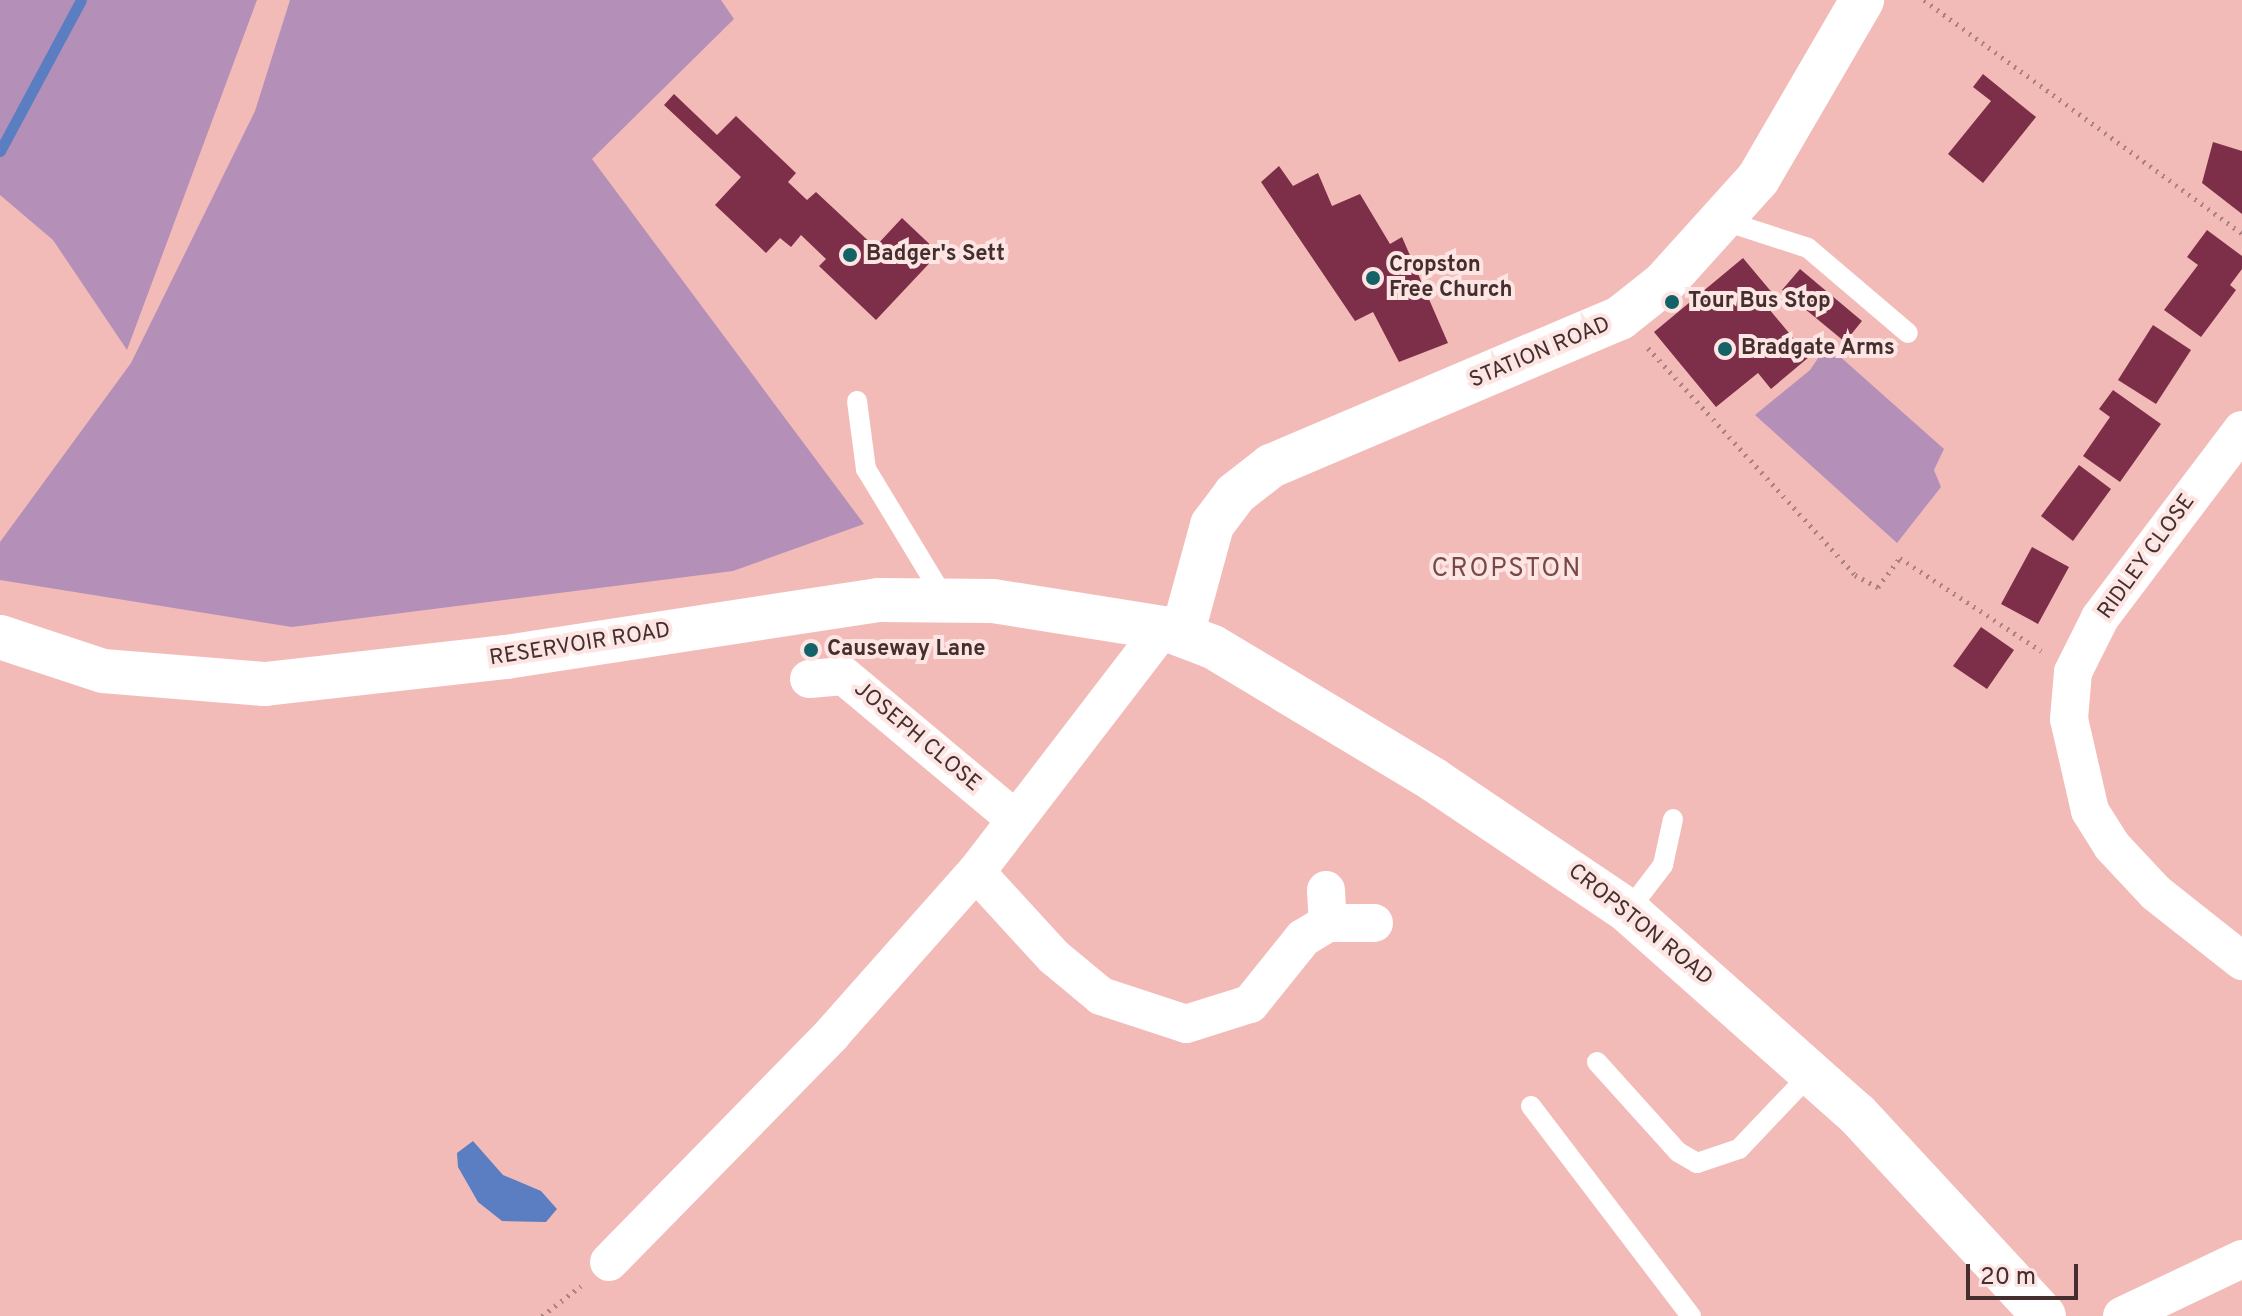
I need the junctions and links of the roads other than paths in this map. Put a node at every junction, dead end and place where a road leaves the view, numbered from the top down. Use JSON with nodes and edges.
{"nodes":[{"id":1,"x":1862,"y":0,"type":"edge"},
{"id":2,"x":1725,"y":221,"type":"junction"},
{"id":3,"x":1908,"y":333,"type":"dead end"},
{"id":4,"x":857,"y":401,"type":"dead end"},
{"id":5,"x":2242,"y":430,"type":"edge"},
{"id":6,"x":946,"y":601,"type":"junction"},
{"id":7,"x":1172,"y":632,"type":"junction"},
{"id":8,"x":0,"y":637,"type":"edge"},
{"id":9,"x":809,"y":679,"type":"dead end"},
{"id":10,"x":1673,"y":819,"type":"dead end"},
{"id":11,"x":1016,"y":820,"type":"junction"},
{"id":12,"x":976,"y":872,"type":"junction"},
{"id":13,"x":1628,"y":911,"type":"junction"},
{"id":14,"x":1374,"y":923,"type":"dead end"},
{"id":15,"x":2242,"y":961,"type":"edge"},
{"id":16,"x":1597,"y":1062,"type":"dead end"},
{"id":17,"x":1812,"y":1072,"type":"junction"},
{"id":18,"x":1531,"y":1106,"type":"dead end"},
{"id":19,"x":2242,"y":1259,"type":"edge"},
{"id":20,"x":609,"y":1262,"type":"road end"},
{"id":21,"x":1691,"y":1316,"type":"edge"},
{"id":22,"x":2044,"y":1316,"type":"edge"},
{"id":23,"x":2122,"y":1316,"type":"edge"}],
"edges":[{"from":1,"to":2,"type":"street","name":"STATION ROAD"},
{"from":2,"to":3,"type":"lane"},
{"from":2,"to":7,"type":"street","name":"STATION ROAD"},
{"from":4,"to":6,"type":"lane"},
{"from":5,"to":15,"type":"street","name":"RIDLEY CLOSE"},
{"from":6,"to":7,"type":"street","name":"RESERVOIR ROAD"},
{"from":6,"to":8,"type":"street","name":"RESERVOIR ROAD"},
{"from":7,"to":11,"type":"street"},
{"from":7,"to":13,"type":"street","name":"CROPSTON ROAD"},
{"from":9,"to":11,"type":"street","name":"JOSEPH CLOSE"},
{"from":10,"to":13,"type":"lane"},
{"from":11,"to":12,"type":"street"},
{"from":12,"to":14,"type":"street"},
{"from":12,"to":20,"type":"street"},
{"from":13,"to":17,"type":"street","name":"CROPSTON ROAD"},
{"from":16,"to":17,"type":"lane"},
{"from":17,"to":22,"type":"street","name":"CROPSTON ROAD"},
{"from":18,"to":21,"type":"lane"},
{"from":19,"to":23,"type":"street"}]}
